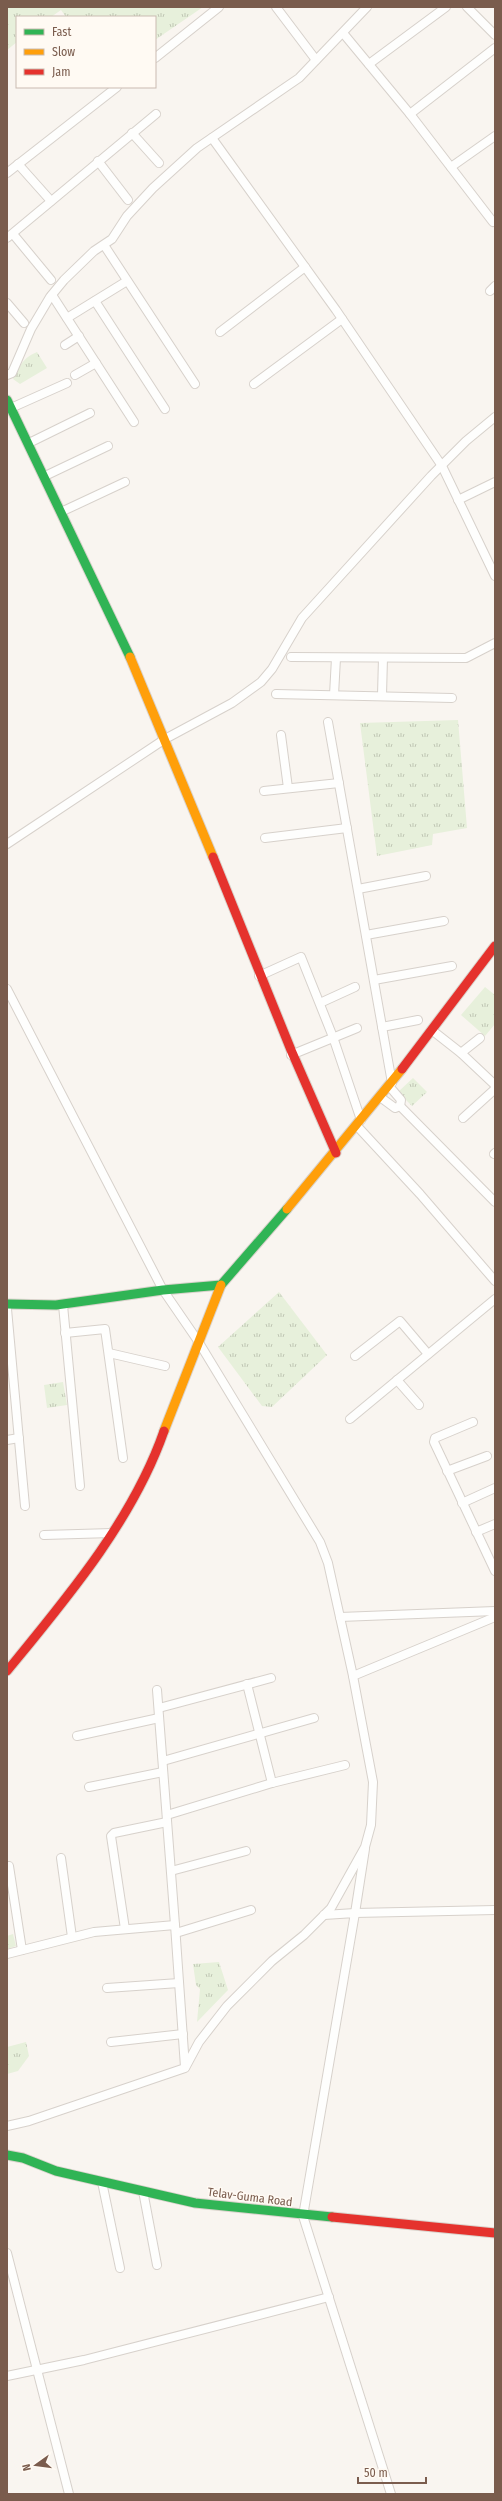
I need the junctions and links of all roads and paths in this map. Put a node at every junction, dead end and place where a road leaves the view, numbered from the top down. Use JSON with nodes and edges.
{"nodes":[{"id":1,"x":219,"y":7,"type":"edge"},
{"id":2,"x":276,"y":7,"type":"edge"},
{"id":3,"x":367,"y":7,"type":"edge"},
{"id":4,"x":446,"y":7,"type":"edge"},
{"id":5,"x":467,"y":7,"type":"edge"},
{"id":6,"x":343,"y":33,"type":"junction"},
{"id":7,"x":495,"y":35,"type":"edge"},
{"id":8,"x":495,"y":48,"type":"edge"},
{"id":9,"x":156,"y":57,"type":"edge"},
{"id":10,"x":316,"y":60,"type":"junction"},
{"id":11,"x":369,"y":64,"type":"junction"},
{"id":12,"x":116,"y":88,"type":"edge"},
{"id":13,"x":156,"y":114,"type":"dead end"},
{"id":14,"x":410,"y":114,"type":"junction"},
{"id":15,"x":132,"y":133,"type":"junction"},
{"id":16,"x":495,"y":136,"type":"edge"},
{"id":17,"x":212,"y":138,"type":"junction"},
{"id":18,"x":98,"y":161,"type":"junction"},
{"id":19,"x":159,"y":163,"type":"dead end"},
{"id":20,"x":18,"y":164,"type":"junction"},
{"id":21,"x":451,"y":167,"type":"junction"},
{"id":22,"x":7,"y":173,"type":"edge"},
{"id":23,"x":128,"y":200,"type":"dead end"},
{"id":24,"x":51,"y":201,"type":"junction"},
{"id":25,"x":494,"y":223,"type":"edge"},
{"id":26,"x":10,"y":236,"type":"edge"},
{"id":27,"x":104,"y":245,"type":"junction"},
{"id":28,"x":305,"y":267,"type":"junction"},
{"id":29,"x":51,"y":280,"type":"dead end"},
{"id":30,"x":127,"y":281,"type":"junction"},
{"id":31,"x":52,"y":295,"type":"junction"},
{"id":32,"x":95,"y":301,"type":"junction"},
{"id":33,"x":7,"y":303,"type":"edge"},
{"id":34,"x":67,"y":318,"type":"junction"},
{"id":35,"x":342,"y":319,"type":"junction"},
{"id":36,"x":24,"y":323,"type":"dead end"},
{"id":37,"x":220,"y":332,"type":"dead end"},
{"id":38,"x":79,"y":336,"type":"junction"},
{"id":39,"x":66,"y":345,"type":"dead end"},
{"id":40,"x":96,"y":363,"type":"junction"},
{"id":41,"x":7,"y":375,"type":"edge"},
{"id":42,"x":75,"y":375,"type":"dead end"},
{"id":43,"x":67,"y":382,"type":"dead end"},
{"id":44,"x":195,"y":384,"type":"dead end"},
{"id":45,"x":254,"y":384,"type":"dead end"},
{"id":46,"x":9,"y":404,"type":"edge"},
{"id":47,"x":164,"y":409,"type":"dead end"},
{"id":48,"x":90,"y":413,"type":"dead end"},
{"id":49,"x":495,"y":417,"type":"edge"},
{"id":50,"x":134,"y":422,"type":"dead end"},
{"id":51,"x":29,"y":443,"type":"junction"},
{"id":52,"x":108,"y":446,"type":"dead end"},
{"id":53,"x":442,"y":466,"type":"junction"},
{"id":54,"x":45,"y":476,"type":"junction"},
{"id":55,"x":125,"y":482,"type":"dead end"},
{"id":56,"x":495,"y":482,"type":"edge"},
{"id":57,"x":458,"y":500,"type":"junction"},
{"id":58,"x":63,"y":511,"type":"junction"},
{"id":59,"x":495,"y":576,"type":"edge"},
{"id":60,"x":495,"y":643,"type":"edge"},
{"id":61,"x":291,"y":657,"type":"dead end"},
{"id":62,"x":336,"y":658,"type":"junction"},
{"id":63,"x":383,"y":658,"type":"junction"},
{"id":64,"x":276,"y":694,"type":"dead end"},
{"id":65,"x":334,"y":695,"type":"junction"},
{"id":66,"x":382,"y":696,"type":"junction"},
{"id":67,"x":452,"y":698,"type":"dead end"},
{"id":68,"x":328,"y":722,"type":"dead end"},
{"id":69,"x":282,"y":734,"type":"dead end"},
{"id":70,"x":165,"y":739,"type":"junction"},
{"id":71,"x":339,"y":783,"type":"junction"},
{"id":72,"x":288,"y":788,"type":"junction"},
{"id":73,"x":264,"y":791,"type":"dead end"},
{"id":74,"x":347,"y":828,"type":"junction"},
{"id":75,"x":265,"y":838,"type":"dead end"},
{"id":76,"x":7,"y":844,"type":"edge"},
{"id":77,"x":426,"y":876,"type":"dead end"},
{"id":78,"x":358,"y":889,"type":"junction"},
{"id":79,"x":444,"y":920,"type":"dead end"},
{"id":80,"x":366,"y":934,"type":"junction"},
{"id":81,"x":495,"y":946,"type":"edge"},
{"id":82,"x":452,"y":966,"type":"dead end"},
{"id":83,"x":259,"y":976,"type":"junction"},
{"id":84,"x":374,"y":980,"type":"junction"},
{"id":85,"x":356,"y":987,"type":"dead end"},
{"id":86,"x":7,"y":989,"type":"edge"},
{"id":87,"x":320,"y":1003,"type":"junction"},
{"id":88,"x":418,"y":1020,"type":"dead end"},
{"id":89,"x":382,"y":1027,"type":"junction"},
{"id":90,"x":357,"y":1028,"type":"dead end"},
{"id":91,"x":433,"y":1031,"type":"junction"},
{"id":92,"x":334,"y":1037,"type":"junction"},
{"id":93,"x":480,"y":1038,"type":"dead end"},
{"id":94,"x":461,"y":1053,"type":"junction"},
{"id":95,"x":291,"y":1055,"type":"junction"},
{"id":96,"x":390,"y":1085,"type":"junction"},
{"id":97,"x":495,"y":1085,"type":"edge"},
{"id":98,"x":495,"y":1089,"type":"edge"},
{"id":99,"x":380,"y":1096,"type":"junction"},
{"id":100,"x":400,"y":1106,"type":"junction"},
{"id":101,"x":463,"y":1118,"type":"dead end"},
{"id":102,"x":359,"y":1123,"type":"junction"},
{"id":103,"x":336,"y":1153,"type":"junction"},
{"id":104,"x":495,"y":1202,"type":"edge"},
{"id":105,"x":495,"y":1281,"type":"edge"},
{"id":106,"x":221,"y":1285,"type":"junction"},
{"id":107,"x":163,"y":1290,"type":"junction"},
{"id":108,"x":495,"y":1299,"type":"edge"},
{"id":109,"x":7,"y":1304,"type":"edge"},
{"id":110,"x":62,"y":1304,"type":"junction"},
{"id":111,"x":7,"y":1309,"type":"edge"},
{"id":112,"x":65,"y":1333,"type":"junction"},
{"id":113,"x":198,"y":1341,"type":"junction"},
{"id":114,"x":108,"y":1353,"type":"junction"},
{"id":115,"x":428,"y":1354,"type":"junction"},
{"id":116,"x":355,"y":1356,"type":"dead end"},
{"id":117,"x":165,"y":1366,"type":"dead end"},
{"id":118,"x":397,"y":1380,"type":"junction"},
{"id":119,"x":419,"y":1406,"type":"dead end"},
{"id":120,"x":350,"y":1419,"type":"dead end"},
{"id":121,"x":473,"y":1422,"type":"dead end"},
{"id":122,"x":19,"y":1438,"type":"junction"},
{"id":123,"x":7,"y":1440,"type":"edge"},
{"id":124,"x":487,"y":1456,"type":"dead end"},
{"id":125,"x":123,"y":1458,"type":"dead end"},
{"id":126,"x":447,"y":1471,"type":"junction"},
{"id":127,"x":80,"y":1486,"type":"dead end"},
{"id":128,"x":495,"y":1488,"type":"edge"},
{"id":129,"x":462,"y":1503,"type":"junction"},
{"id":130,"x":25,"y":1506,"type":"dead end"},
{"id":131,"x":495,"y":1524,"type":"edge"},
{"id":132,"x":476,"y":1532,"type":"junction"},
{"id":133,"x":112,"y":1533,"type":"junction"},
{"id":134,"x":44,"y":1535,"type":"dead end"},
{"id":135,"x":492,"y":1559,"type":"edge"},
{"id":136,"x":495,"y":1571,"type":"edge"},
{"id":137,"x":495,"y":1611,"type":"edge"},
{"id":138,"x":495,"y":1616,"type":"edge"},
{"id":139,"x":340,"y":1617,"type":"junction"},
{"id":140,"x":7,"y":1671,"type":"edge"},
{"id":141,"x":353,"y":1676,"type":"junction"},
{"id":142,"x":271,"y":1678,"type":"dead end"},
{"id":143,"x":246,"y":1684,"type":"junction"},
{"id":144,"x":157,"y":1690,"type":"dead end"},
{"id":145,"x":158,"y":1708,"type":"junction"},
{"id":146,"x":159,"y":1718,"type":"junction"},
{"id":147,"x":314,"y":1718,"type":"dead end"},
{"id":148,"x":258,"y":1734,"type":"junction"},
{"id":149,"x":77,"y":1736,"type":"dead end"},
{"id":150,"x":163,"y":1760,"type":"junction"},
{"id":151,"x":345,"y":1765,"type":"dead end"},
{"id":152,"x":164,"y":1772,"type":"junction"},
{"id":153,"x":272,"y":1784,"type":"junction"},
{"id":154,"x":89,"y":1787,"type":"dead end"},
{"id":155,"x":167,"y":1818,"type":"junction"},
{"id":156,"x":365,"y":1847,"type":"junction"},
{"id":157,"x":246,"y":1852,"type":"dead end"},
{"id":158,"x":61,"y":1858,"type":"dead end"},
{"id":159,"x":9,"y":1866,"type":"dead end"},
{"id":160,"x":171,"y":1871,"type":"junction"},
{"id":161,"x":252,"y":1910,"type":"dead end"},
{"id":162,"x":495,"y":1910,"type":"edge"},
{"id":163,"x":355,"y":1913,"type":"junction"},
{"id":164,"x":324,"y":1915,"type":"junction"},
{"id":165,"x":125,"y":1929,"type":"junction"},
{"id":166,"x":176,"y":1929,"type":"junction"},
{"id":167,"x":72,"y":1937,"type":"junction"},
{"id":168,"x":22,"y":1950,"type":"junction"},
{"id":169,"x":7,"y":1954,"type":"edge"},
{"id":170,"x":179,"y":1982,"type":"junction"},
{"id":171,"x":107,"y":1988,"type":"dead end"},
{"id":172,"x":183,"y":2034,"type":"junction"},
{"id":173,"x":111,"y":2042,"type":"dead end"},
{"id":174,"x":185,"y":2068,"type":"junction"},
{"id":175,"x":7,"y":2126,"type":"edge"},
{"id":176,"x":7,"y":2155,"type":"edge"},
{"id":177,"x":102,"y":2182,"type":"junction"},
{"id":178,"x":143,"y":2191,"type":"junction"},
{"id":179,"x":303,"y":2216,"type":"junction"},
{"id":180,"x":495,"y":2233,"type":"edge"},
{"id":181,"x":7,"y":2254,"type":"edge"},
{"id":182,"x":157,"y":2265,"type":"dead end"},
{"id":183,"x":120,"y":2268,"type":"dead end"},
{"id":184,"x":329,"y":2297,"type":"junction"},
{"id":185,"x":37,"y":2370,"type":"junction"},
{"id":186,"x":7,"y":2376,"type":"edge"},
{"id":187,"x":69,"y":2494,"type":"edge"},
{"id":188,"x":391,"y":2494,"type":"edge"}],
"edges":[{"from":1,"to":9,"type":"street"},
{"from":2,"to":10,"type":"street"},
{"from":3,"to":6,"type":"street"},
{"from":4,"to":11,"type":"street"},
{"from":5,"to":7,"type":"street"},
{"from":6,"to":10,"type":"street"},
{"from":6,"to":11,"type":"street"},
{"from":8,"to":14,"type":"street"},
{"from":10,"to":17,"type":"street"},
{"from":11,"to":14,"type":"street"},
{"from":12,"to":20,"type":"street"},
{"from":13,"to":15,"type":"street"},
{"from":14,"to":21,"type":"street"},
{"from":15,"to":18,"type":"street"},
{"from":15,"to":19,"type":"street"},
{"from":16,"to":21,"type":"street"},
{"from":17,"to":27,"type":"street"},
{"from":17,"to":28,"type":"street"},
{"from":18,"to":23,"type":"street"},
{"from":18,"to":24,"type":"street"},
{"from":20,"to":22,"type":"street"},
{"from":20,"to":24,"type":"street"},
{"from":21,"to":25,"type":"street"},
{"from":24,"to":26,"type":"street"},
{"from":26,"to":29,"type":"street"},
{"from":27,"to":30,"type":"street"},
{"from":27,"to":31,"type":"street"},
{"from":28,"to":35,"type":"street"},
{"from":28,"to":37,"type":"street"},
{"from":30,"to":32,"type":"street"},
{"from":30,"to":44,"type":"street"},
{"from":31,"to":34,"type":"street"},
{"from":31,"to":41,"type":"street"},
{"from":32,"to":34,"type":"street"},
{"from":32,"to":47,"type":"street"},
{"from":33,"to":36,"type":"street"},
{"from":34,"to":38,"type":"street"},
{"from":35,"to":45,"type":"street"},
{"from":35,"to":53,"type":"street"},
{"from":38,"to":39,"type":"street"},
{"from":38,"to":40,"type":"street"},
{"from":40,"to":42,"type":"street"},
{"from":40,"to":50,"type":"street"},
{"from":43,"to":46,"type":"street"},
{"from":46,"to":51,"type":"street"},
{"from":48,"to":51,"type":"street"},
{"from":49,"to":53,"type":"street"},
{"from":51,"to":54,"type":"street"},
{"from":52,"to":54,"type":"street"},
{"from":53,"to":57,"type":"street"},
{"from":53,"to":70,"type":"street"},
{"from":54,"to":58,"type":"street"},
{"from":55,"to":58,"type":"street"},
{"from":56,"to":57,"type":"street"},
{"from":57,"to":59,"type":"street"},
{"from":58,"to":70,"type":"street"},
{"from":60,"to":63,"type":"street"},
{"from":61,"to":62,"type":"street"},
{"from":62,"to":63,"type":"street"},
{"from":62,"to":65,"type":"street"},
{"from":63,"to":66,"type":"street"},
{"from":64,"to":65,"type":"street"},
{"from":65,"to":66,"type":"street"},
{"from":66,"to":67,"type":"street"},
{"from":68,"to":71,"type":"street"},
{"from":69,"to":72,"type":"street"},
{"from":70,"to":76,"type":"street"},
{"from":70,"to":83,"type":"street"},
{"from":71,"to":72,"type":"street"},
{"from":71,"to":74,"type":"street"},
{"from":72,"to":73,"type":"street"},
{"from":74,"to":75,"type":"street"},
{"from":74,"to":78,"type":"street"},
{"from":77,"to":78,"type":"street"},
{"from":78,"to":80,"type":"street"},
{"from":79,"to":80,"type":"street"},
{"from":80,"to":84,"type":"street"},
{"from":81,"to":91,"type":"street"},
{"from":82,"to":84,"type":"street"},
{"from":83,"to":87,"type":"street"},
{"from":83,"to":95,"type":"street"},
{"from":84,"to":89,"type":"street"},
{"from":85,"to":87,"type":"street"},
{"from":86,"to":107,"type":"street"},
{"from":87,"to":92,"type":"street"},
{"from":88,"to":89,"type":"street"},
{"from":89,"to":96,"type":"street"},
{"from":90,"to":92,"type":"street"},
{"from":91,"to":94,"type":"street"},
{"from":91,"to":96,"type":"street"},
{"from":92,"to":95,"type":"street"},
{"from":92,"to":102,"type":"street"},
{"from":93,"to":94,"type":"street"},
{"from":94,"to":97,"type":"street"},
{"from":95,"to":103,"type":"street"},
{"from":96,"to":99,"type":"street"},
{"from":96,"to":100,"type":"street"},
{"from":98,"to":101,"type":"street"},
{"from":99,"to":100,"type":"street"},
{"from":99,"to":102,"type":"street"},
{"from":100,"to":104,"type":"street"},
{"from":102,"to":103,"type":"street"},
{"from":102,"to":105,"type":"street"},
{"from":103,"to":106,"type":"street"},
{"from":106,"to":107,"type":"street"},
{"from":106,"to":113,"type":"street"},
{"from":107,"to":110,"type":"street"},
{"from":107,"to":113,"type":"street"},
{"from":108,"to":115,"type":"street"},
{"from":109,"to":110,"type":"street"},
{"from":110,"to":112,"type":"street"},
{"from":111,"to":122,"type":"street"},
{"from":112,"to":114,"type":"street"},
{"from":112,"to":127,"type":"street"},
{"from":113,"to":133,"type":"street"},
{"from":113,"to":139,"type":"street"},
{"from":114,"to":117,"type":"street"},
{"from":114,"to":125,"type":"street"},
{"from":115,"to":116,"type":"street"},
{"from":115,"to":118,"type":"street"},
{"from":118,"to":119,"type":"street"},
{"from":118,"to":120,"type":"street"},
{"from":121,"to":126,"type":"street"},
{"from":122,"to":123,"type":"street"},
{"from":122,"to":130,"type":"street"},
{"from":124,"to":126,"type":"street"},
{"from":126,"to":129,"type":"street"},
{"from":128,"to":129,"type":"street"},
{"from":129,"to":132,"type":"street"},
{"from":131,"to":132,"type":"street"},
{"from":132,"to":135,"type":"street"},
{"from":133,"to":134,"type":"street"},
{"from":133,"to":140,"type":"street"},
{"from":135,"to":136,"type":"street"},
{"from":137,"to":139,"type":"street"},
{"from":138,"to":141,"type":"street"},
{"from":139,"to":141,"type":"street"},
{"from":141,"to":156,"type":"street"},
{"from":142,"to":143,"type":"street"},
{"from":143,"to":145,"type":"street"},
{"from":143,"to":148,"type":"street"},
{"from":144,"to":145,"type":"street"},
{"from":145,"to":146,"type":"street"},
{"from":146,"to":149,"type":"street"},
{"from":146,"to":150,"type":"street"},
{"from":147,"to":148,"type":"street"},
{"from":148,"to":150,"type":"street"},
{"from":148,"to":153,"type":"street"},
{"from":150,"to":152,"type":"street"},
{"from":151,"to":153,"type":"street"},
{"from":152,"to":154,"type":"street"},
{"from":152,"to":155,"type":"street"},
{"from":153,"to":155,"type":"street"},
{"from":155,"to":160,"type":"street"},
{"from":155,"to":165,"type":"street"},
{"from":156,"to":163,"type":"street"},
{"from":156,"to":164,"type":"street"},
{"from":157,"to":160,"type":"street"},
{"from":158,"to":167,"type":"street"},
{"from":159,"to":168,"type":"street"},
{"from":160,"to":166,"type":"street"},
{"from":161,"to":166,"type":"street"},
{"from":162,"to":163,"type":"street"},
{"from":163,"to":164,"type":"street"},
{"from":163,"to":179,"type":"street"},
{"from":164,"to":174,"type":"street"},
{"from":165,"to":166,"type":"street"},
{"from":165,"to":167,"type":"street"},
{"from":166,"to":170,"type":"street"},
{"from":167,"to":168,"type":"street"},
{"from":168,"to":169,"type":"street"},
{"from":170,"to":171,"type":"street"},
{"from":170,"to":172,"type":"street"},
{"from":172,"to":173,"type":"street"},
{"from":172,"to":174,"type":"street"},
{"from":174,"to":175,"type":"street"},
{"from":176,"to":177,"type":"street","name":"Telav-Guma Road"},
{"from":177,"to":178,"type":"street","name":"Telav-Guma Road"},
{"from":177,"to":183,"type":"street"},
{"from":178,"to":179,"type":"street","name":"Telav-Guma Road"},
{"from":178,"to":182,"type":"street"},
{"from":179,"to":180,"type":"street","name":"Telav-Guma Road"},
{"from":179,"to":184,"type":"street"},
{"from":181,"to":185,"type":"street"},
{"from":184,"to":185,"type":"street"},
{"from":184,"to":188,"type":"street"},
{"from":185,"to":186,"type":"street"},
{"from":185,"to":187,"type":"street"}]}
